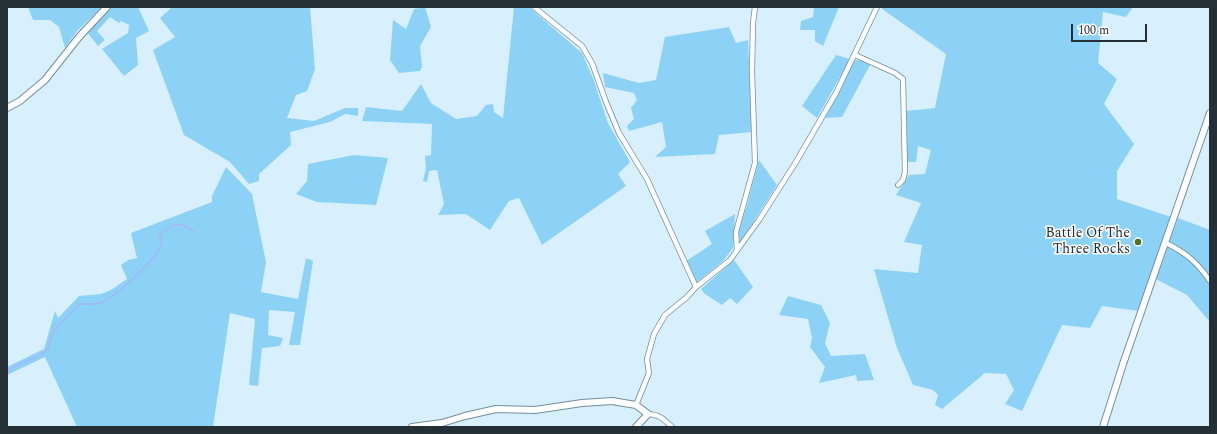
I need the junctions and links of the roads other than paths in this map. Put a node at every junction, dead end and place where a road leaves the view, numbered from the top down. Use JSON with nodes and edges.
{"nodes":[{"id":1,"x":106,"y":7,"type":"edge"},
{"id":2,"x":534,"y":7,"type":"edge"},
{"id":3,"x":755,"y":7,"type":"edge"},
{"id":4,"x":877,"y":7,"type":"edge"},
{"id":5,"x":855,"y":55,"type":"junction"},
{"id":6,"x":7,"y":108,"type":"edge"},
{"id":7,"x":1210,"y":113,"type":"edge"},
{"id":8,"x":898,"y":185,"type":"dead end"},
{"id":9,"x":1166,"y":243,"type":"junction"},
{"id":10,"x":737,"y":250,"type":"junction"},
{"id":11,"x":1210,"y":281,"type":"edge"},
{"id":12,"x":696,"y":286,"type":"junction"},
{"id":13,"x":636,"y":405,"type":"junction"},
{"id":14,"x":648,"y":414,"type":"junction"},
{"id":15,"x":412,"y":427,"type":"edge"},
{"id":16,"x":636,"y":427,"type":"edge"},
{"id":17,"x":672,"y":427,"type":"edge"},
{"id":18,"x":1103,"y":427,"type":"edge"}],
"edges":[{"from":1,"to":6,"type":"street"},
{"from":2,"to":12,"type":"street"},
{"from":3,"to":10,"type":"street"},
{"from":4,"to":5,"type":"street"},
{"from":5,"to":8,"type":"street"},
{"from":5,"to":10,"type":"street"},
{"from":7,"to":9,"type":"street"},
{"from":9,"to":11,"type":"street"},
{"from":9,"to":18,"type":"street"},
{"from":10,"to":12,"type":"street"},
{"from":12,"to":13,"type":"street"},
{"from":13,"to":14,"type":"street"},
{"from":13,"to":15,"type":"street"},
{"from":14,"to":16,"type":"street"},
{"from":14,"to":17,"type":"street"}]}
